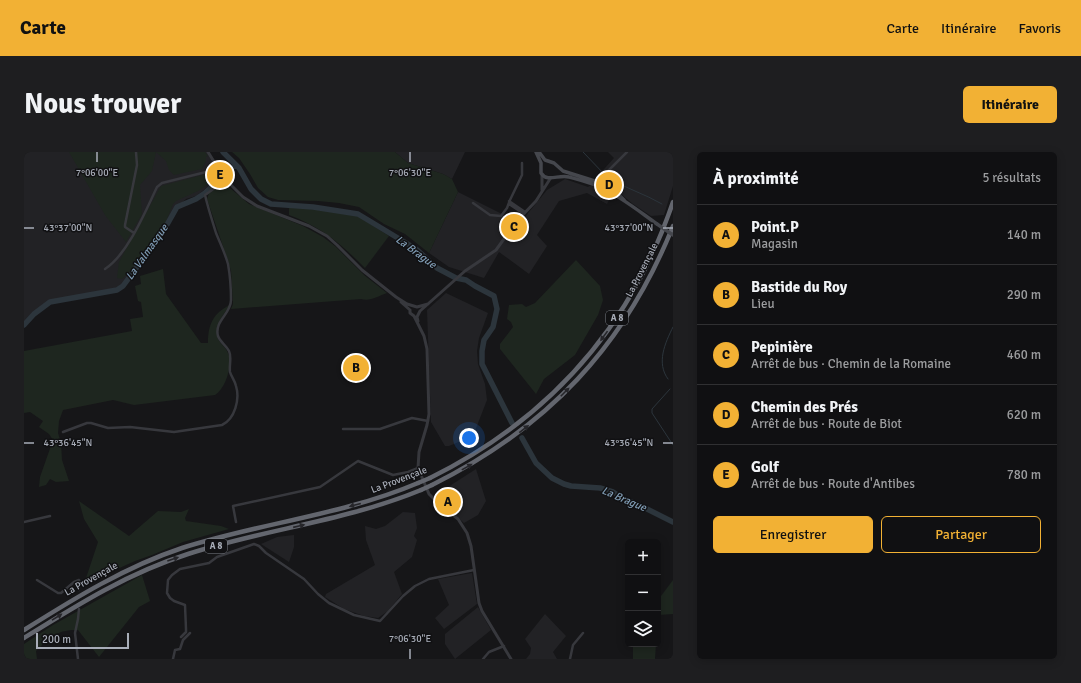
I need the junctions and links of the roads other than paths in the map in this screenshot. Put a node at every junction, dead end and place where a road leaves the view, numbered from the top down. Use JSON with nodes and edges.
{"nodes":[{"id":1,"x":136,"y":152,"type":"edge"},
{"id":2,"x":208,"y":152,"type":"edge"},
{"id":3,"x":538,"y":152,"type":"edge"},
{"id":4,"x":627,"y":152,"type":"edge"},
{"id":5,"x":549,"y":162,"type":"junction"},
{"id":6,"x":522,"y":163,"type":"dead end"},
{"id":7,"x":541,"y":166,"type":"junction"},
{"id":8,"x":557,"y":167,"type":"junction"},
{"id":9,"x":218,"y":169,"type":"junction"},
{"id":10,"x":542,"y":176,"type":"junction"},
{"id":11,"x":552,"y":178,"type":"junction"},
{"id":12,"x":225,"y":179,"type":"junction"},
{"id":13,"x":600,"y":185,"type":"junction"},
{"id":14,"x":541,"y":192,"type":"junction"},
{"id":15,"x":509,"y":202,"type":"junction"},
{"id":16,"x":673,"y":202,"type":"edge"},
{"id":17,"x":473,"y":203,"type":"dead end"},
{"id":18,"x":525,"y":213,"type":"junction"},
{"id":19,"x":673,"y":226,"type":"edge"},
{"id":20,"x":134,"y":233,"type":"junction"},
{"id":21,"x":673,"y":235,"type":"edge"},
{"id":22,"x":105,"y":269,"type":"dead end"},
{"id":23,"x":396,"y":298,"type":"junction"},
{"id":24,"x":428,"y":304,"type":"junction"},
{"id":25,"x":415,"y":307,"type":"junction"},
{"id":26,"x":410,"y":310,"type":"junction"},
{"id":27,"x":417,"y":314,"type":"junction"},
{"id":28,"x":429,"y":421,"type":"junction"},
{"id":29,"x":343,"y":430,"type":"dead end"},
{"id":30,"x":63,"y":432,"type":"dead end"},
{"id":31,"x":418,"y":468,"type":"junction"},
{"id":32,"x":50,"y":516,"type":"dead end"},
{"id":33,"x":24,"y":522,"type":"edge"},
{"id":34,"x":236,"y":522,"type":"dead end"},
{"id":35,"x":474,"y":570,"type":"junction"},
{"id":36,"x":37,"y":580,"type":"dead end"},
{"id":37,"x":79,"y":590,"type":"dead end"},
{"id":38,"x":79,"y":609,"type":"dead end"},
{"id":39,"x":24,"y":630,"type":"edge"},
{"id":40,"x":190,"y":633,"type":"dead end"},
{"id":41,"x":583,"y":633,"type":"dead end"},
{"id":42,"x":181,"y":636,"type":"dead end"},
{"id":43,"x":24,"y":638,"type":"edge"},
{"id":44,"x":504,"y":646,"type":"junction"},
{"id":45,"x":78,"y":659,"type":"edge"},
{"id":46,"x":173,"y":659,"type":"edge"},
{"id":47,"x":483,"y":659,"type":"edge"},
{"id":48,"x":510,"y":659,"type":"edge"},
{"id":49,"x":570,"y":659,"type":"edge"}],
"edges":[{"from":1,"to":20,"type":"street"},
{"from":2,"to":9,"type":"street"},
{"from":3,"to":5,"type":"main road"},
{"from":3,"to":7,"type":"main road"},
{"from":4,"to":13,"type":"street"},
{"from":5,"to":7,"type":"main road"},
{"from":5,"to":8,"type":"main road"},
{"from":6,"to":15,"type":"street"},
{"from":7,"to":10,"type":"main road"},
{"from":8,"to":11,"type":"main road"},
{"from":8,"to":13,"type":"main road"},
{"from":9,"to":12,"type":"street"},
{"from":9,"to":20,"type":"street"},
{"from":10,"to":11,"type":"main road"},
{"from":10,"to":14,"type":"street"},
{"from":11,"to":13,"type":"main road"},
{"from":11,"to":14,"type":"street"},
{"from":12,"to":23,"type":"street"},
{"from":12,"to":30,"type":"street"},
{"from":13,"to":21,"type":"main road","bridge":true},
{"from":14,"to":18,"type":"street"},
{"from":15,"to":17,"type":"street"},
{"from":15,"to":18,"type":"street"},
{"from":16,"to":39,"type":"highway","name":"La Provençale","number":"A 8","one_way":true,"bridge":true},
{"from":18,"to":24,"type":"street"},
{"from":43,"to":19,"type":"highway","name":"La Provençale","number":"A 8","one_way":true,"bridge":true},
{"from":20,"to":22,"type":"street"},
{"from":23,"to":25,"type":"street"},
{"from":23,"to":26,"type":"street"},
{"from":24,"to":25,"type":"street"},
{"from":24,"to":27,"type":"street"},
{"from":25,"to":26,"type":"street"},
{"from":25,"to":27,"type":"street"},
{"from":26,"to":27,"type":"street"},
{"from":27,"to":28,"type":"street"},
{"from":28,"to":29,"type":"street"},
{"from":28,"to":31,"type":"street"},
{"from":31,"to":34,"type":"street"},
{"from":31,"to":35,"type":"street"},
{"from":32,"to":33,"type":"street"},
{"from":35,"to":42,"type":"street"},
{"from":35,"to":44,"type":"street"},
{"from":36,"to":37,"type":"street"},
{"from":38,"to":45,"type":"street"},
{"from":40,"to":46,"type":"street"},
{"from":41,"to":49,"type":"street"},
{"from":44,"to":47,"type":"street"},
{"from":44,"to":48,"type":"street"}]}
